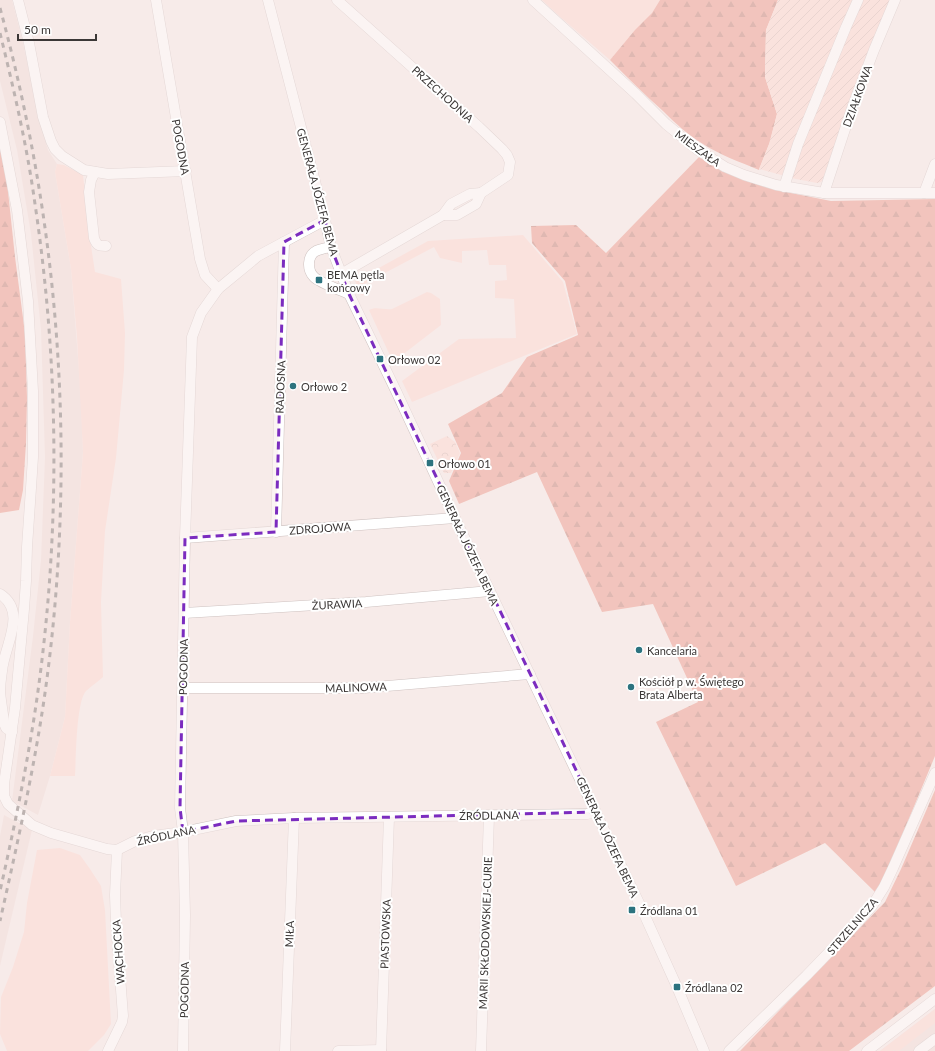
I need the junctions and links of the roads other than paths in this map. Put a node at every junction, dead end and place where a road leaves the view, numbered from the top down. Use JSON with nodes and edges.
{"nodes":[{"id":1,"x":18,"y":0,"type":"edge"},
{"id":2,"x":156,"y":0,"type":"edge"},
{"id":3,"x":268,"y":0,"type":"edge"},
{"id":4,"x":337,"y":0,"type":"edge"},
{"id":5,"x":533,"y":0,"type":"edge"},
{"id":6,"x":858,"y":0,"type":"edge"},
{"id":7,"x":895,"y":0,"type":"edge"},
{"id":8,"x":0,"y":122,"type":"edge"},
{"id":9,"x":935,"y":164,"type":"edge"},
{"id":10,"x":186,"y":171,"type":"junction"},
{"id":11,"x":95,"y":172,"type":"junction"},
{"id":12,"x":784,"y":187,"type":"junction"},
{"id":13,"x":824,"y":193,"type":"junction"},
{"id":14,"x":924,"y":193,"type":"junction"},
{"id":15,"x":935,"y":193,"type":"edge"},
{"id":16,"x":325,"y":220,"type":"junction"},
{"id":17,"x":284,"y":242,"type":"junction"},
{"id":18,"x":106,"y":246,"type":"dead end"},
{"id":19,"x":331,"y":247,"type":"junction"},
{"id":20,"x":341,"y":274,"type":"junction"},
{"id":21,"x":218,"y":289,"type":"junction"},
{"id":22,"x":348,"y":294,"type":"junction"},
{"id":23,"x":455,"y":518,"type":"junction"},
{"id":24,"x":276,"y":532,"type":"junction"},
{"id":25,"x":186,"y":538,"type":"junction"},
{"id":26,"x":490,"y":591,"type":"junction"},
{"id":27,"x":0,"y":594,"type":"edge"},
{"id":28,"x":12,"y":608,"type":"junction"},
{"id":29,"x":24,"y":610,"type":"junction"},
{"id":30,"x":184,"y":613,"type":"junction"},
{"id":31,"x":530,"y":674,"type":"junction"},
{"id":32,"x":183,"y":688,"type":"junction"},
{"id":33,"x":12,"y":732,"type":"junction"},
{"id":34,"x":935,"y":773,"type":"edge"},
{"id":35,"x":596,"y":812,"type":"junction"},
{"id":36,"x":489,"y":816,"type":"junction"},
{"id":37,"x":389,"y":817,"type":"junction"},
{"id":38,"x":294,"y":818,"type":"junction"},
{"id":39,"x":183,"y":832,"type":"junction"},
{"id":40,"x":117,"y":850,"type":"junction"},
{"id":41,"x":935,"y":999,"type":"edge"},
{"id":42,"x":935,"y":1039,"type":"edge"},
{"id":43,"x":108,"y":1051,"type":"edge"},
{"id":44,"x":112,"y":1051,"type":"edge"},
{"id":45,"x":184,"y":1051,"type":"edge"},
{"id":46,"x":285,"y":1051,"type":"edge"},
{"id":47,"x":338,"y":1051,"type":"edge"},
{"id":48,"x":381,"y":1051,"type":"edge"},
{"id":49,"x":481,"y":1051,"type":"edge"},
{"id":50,"x":704,"y":1051,"type":"edge"},
{"id":51,"x":729,"y":1051,"type":"edge"},
{"id":52,"x":867,"y":1051,"type":"edge"},
{"id":53,"x":919,"y":1051,"type":"edge"}],
"edges":[{"from":1,"to":11,"type":"street"},
{"from":2,"to":10,"type":"street","name":"POGODNA"},
{"from":3,"to":16,"type":"street","name":"GENERAŁA JÓZEFA BEMA"},
{"from":4,"to":20,"type":"street","name":"PRZECHODNIA"},
{"from":5,"to":12,"type":"street","name":"MIESZAŁA"},
{"from":6,"to":12,"type":"street"},
{"from":7,"to":13,"type":"street","name":"DZIAŁKOWA"},
{"from":8,"to":29,"type":"street"},
{"from":9,"to":14,"type":"street"},
{"from":10,"to":11,"type":"street"},
{"from":10,"to":21,"type":"street","name":"POGODNA"},
{"from":11,"to":18,"type":"street"},
{"from":12,"to":13,"type":"street","name":"MIESZAŁA"},
{"from":13,"to":14,"type":"street","name":"MIESZAŁA"},
{"from":14,"to":15,"type":"street","name":"MIESZAŁA"},
{"from":16,"to":17,"type":"street","name":"POGODNA"},
{"from":16,"to":19,"type":"street","name":"GENERAŁA JÓZEFA BEMA"},
{"from":17,"to":21,"type":"street","name":"POGODNA"},
{"from":17,"to":24,"type":"street","name":"RADOSNA"},
{"from":19,"to":20,"type":"street","name":"GENERAŁA JÓZEFA BEMA"},
{"from":19,"to":22,"type":"street"},
{"from":20,"to":22,"type":"street","name":"GENERAŁA JÓZEFA BEMA"},
{"from":21,"to":25,"type":"street","name":"POGODNA"},
{"from":22,"to":23,"type":"street","name":"GENERAŁA JÓZEFA BEMA"},
{"from":23,"to":24,"type":"street","name":"ZDROJOWA"},
{"from":23,"to":26,"type":"street","name":"GENERAŁA JÓZEFA BEMA"},
{"from":24,"to":25,"type":"street","name":"ZDROJOWA"},
{"from":25,"to":30,"type":"street","name":"POGODNA"},
{"from":26,"to":30,"type":"street","name":"ŻURAWIA"},
{"from":26,"to":31,"type":"street","name":"GENERAŁA JÓZEFA BEMA"},
{"from":27,"to":28,"type":"street"},
{"from":28,"to":29,"type":"street"},
{"from":28,"to":33,"type":"street"},
{"from":29,"to":33,"type":"street"},
{"from":30,"to":32,"type":"street","name":"POGODNA"},
{"from":31,"to":32,"type":"street","name":"MALINOWA"},
{"from":31,"to":35,"type":"street","name":"GENERAŁA JÓZEFA BEMA"},
{"from":32,"to":39,"type":"street","name":"POGODNA"},
{"from":33,"to":40,"type":"street"},
{"from":34,"to":51,"type":"street","name":"STRZELNICZA"},
{"from":35,"to":36,"type":"street","name":"ŹRÓDLANA"},
{"from":35,"to":50,"type":"street","name":"GENERAŁA JÓZEFA BEMA"},
{"from":36,"to":37,"type":"street","name":"ŹRÓDLANA"},
{"from":36,"to":49,"type":"street","name":"MARII SKŁODOWSKIEJ-CURIE"},
{"from":37,"to":38,"type":"street","name":"ŹRÓDLANA"},
{"from":37,"to":48,"type":"street","name":"PIASTOWSKA"},
{"from":38,"to":39,"type":"street","name":"ŹRÓDLANA"},
{"from":38,"to":46,"type":"street","name":"MIŁA"},
{"from":39,"to":40,"type":"street","name":"ŹRÓDLANA"},
{"from":39,"to":45,"type":"street","name":"POGODNA"},
{"from":40,"to":43,"type":"street","name":"WĄCHOCKA"},
{"from":41,"to":52,"type":"street"},
{"from":42,"to":53,"type":"street"},
{"from":43,"to":44,"type":"street"},
{"from":47,"to":48,"type":"street"}]}
